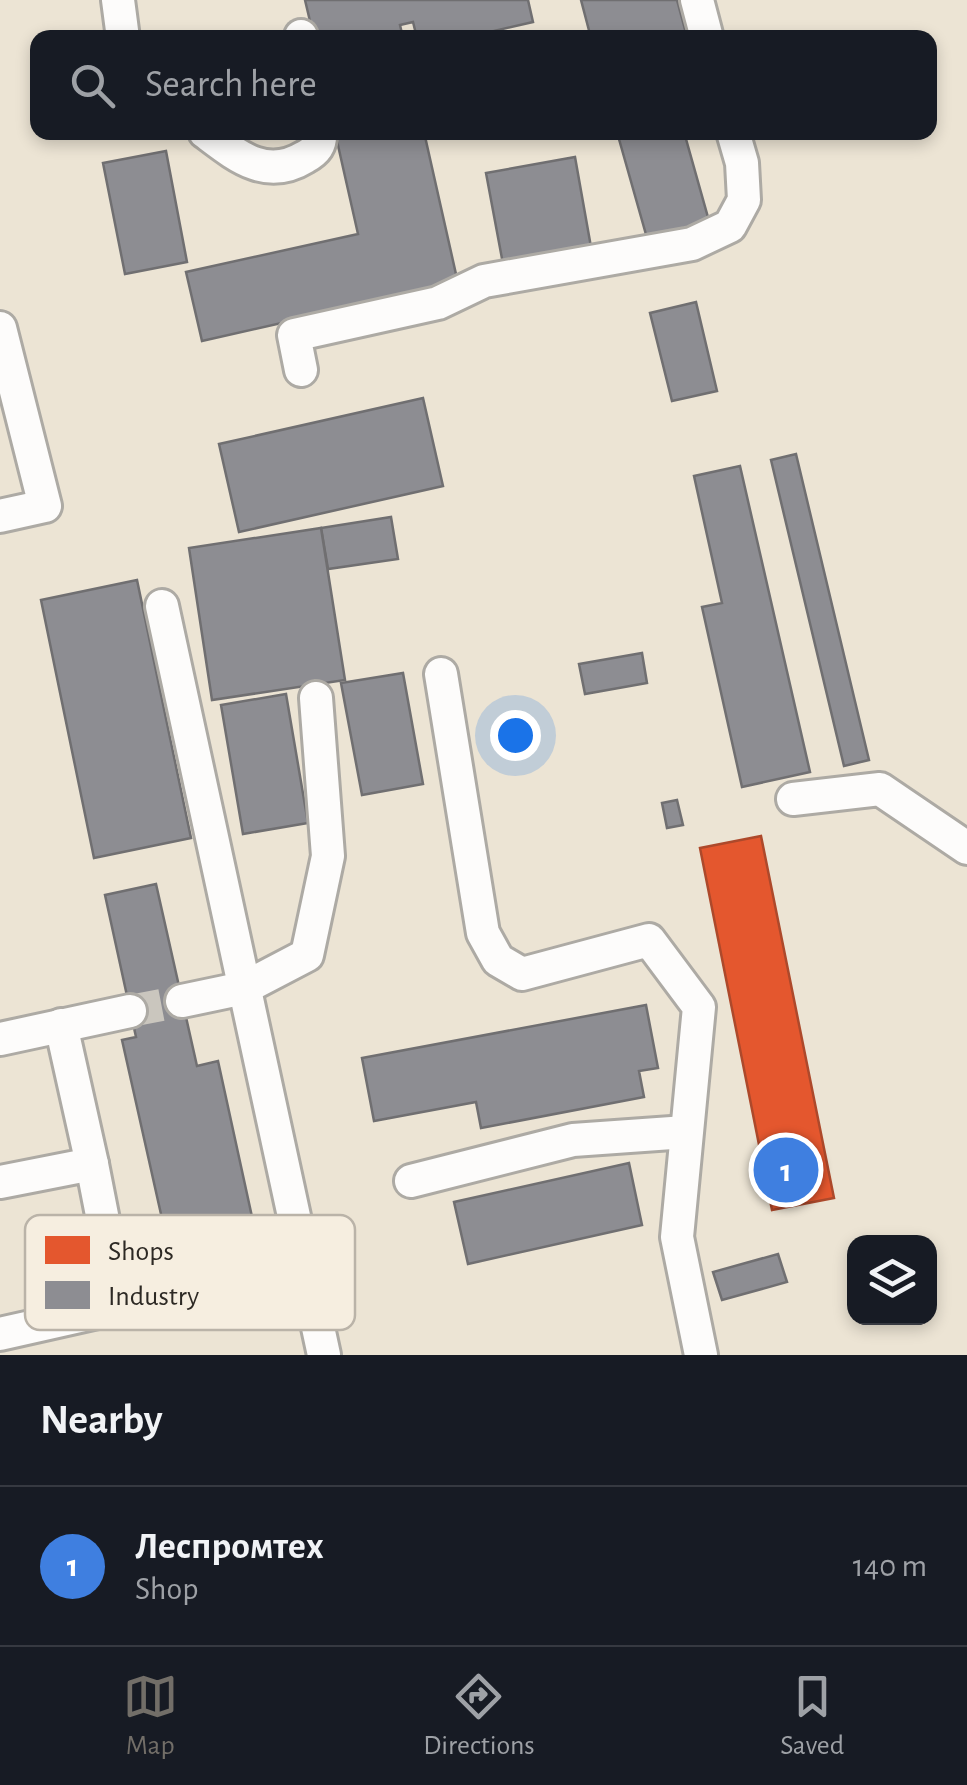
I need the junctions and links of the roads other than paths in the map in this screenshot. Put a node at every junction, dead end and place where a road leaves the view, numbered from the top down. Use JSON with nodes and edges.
{"nodes":[{"id":1,"x":118,"y":0,"type":"edge"},
{"id":2,"x":697,"y":0,"type":"edge"},
{"id":3,"x":123,"y":30,"type":"edge"},
{"id":4,"x":706,"y":30,"type":"edge"},
{"id":5,"x":216,"y":140,"type":"edge"},
{"id":6,"x":321,"y":140,"type":"edge"},
{"id":7,"x":735,"y":140,"type":"edge"},
{"id":8,"x":0,"y":328,"type":"edge"},
{"id":9,"x":301,"y":370,"type":"dead end"},
{"id":10,"x":0,"y":516,"type":"edge"},
{"id":11,"x":162,"y":606,"type":"dead end"},
{"id":12,"x":440,"y":674,"type":"dead end"},
{"id":13,"x":316,"y":698,"type":"dead end"},
{"id":14,"x":793,"y":799,"type":"dead end"},
{"id":15,"x":967,"y":848,"type":"edge"},
{"id":16,"x":244,"y":988,"type":"junction"},
{"id":17,"x":182,"y":1000,"type":"tunnel mouth"},
{"id":18,"x":130,"y":1011,"type":"tunnel mouth"},
{"id":19,"x":61,"y":1025,"type":"junction"},
{"id":20,"x":0,"y":1039,"type":"edge"},
{"id":21,"x":686,"y":1132,"type":"junction"},
{"id":22,"x":92,"y":1164,"type":"junction"},
{"id":23,"x":411,"y":1181,"type":"dead end"},
{"id":24,"x":0,"y":1182,"type":"edge"},
{"id":25,"x":102,"y":1215,"type":"edge"},
{"id":26,"x":293,"y":1215,"type":"edge"},
{"id":27,"x":25,"y":1329,"type":"edge"},
{"id":28,"x":319,"y":1330,"type":"edge"},
{"id":29,"x":0,"y":1334,"type":"edge"},
{"id":30,"x":324,"y":1355,"type":"edge"},
{"id":31,"x":701,"y":1355,"type":"edge"}],
"edges":[{"from":1,"to":3,"type":"street"},
{"from":2,"to":4,"type":"street"},
{"from":5,"to":6,"type":"street"},
{"from":7,"to":9,"type":"street"},
{"from":8,"to":10,"type":"street"},
{"from":11,"to":16,"type":"street"},
{"from":12,"to":21,"type":"street"},
{"from":13,"to":16,"type":"street"},
{"from":14,"to":15,"type":"street"},
{"from":16,"to":17,"type":"street"},
{"from":16,"to":26,"type":"street"},
{"from":18,"to":19,"type":"street"},
{"from":19,"to":20,"type":"street"},
{"from":19,"to":22,"type":"street"},
{"from":21,"to":23,"type":"street"},
{"from":21,"to":31,"type":"street"},
{"from":22,"to":24,"type":"street"},
{"from":22,"to":25,"type":"street"},
{"from":27,"to":29,"type":"street"},
{"from":28,"to":30,"type":"street"}]}
